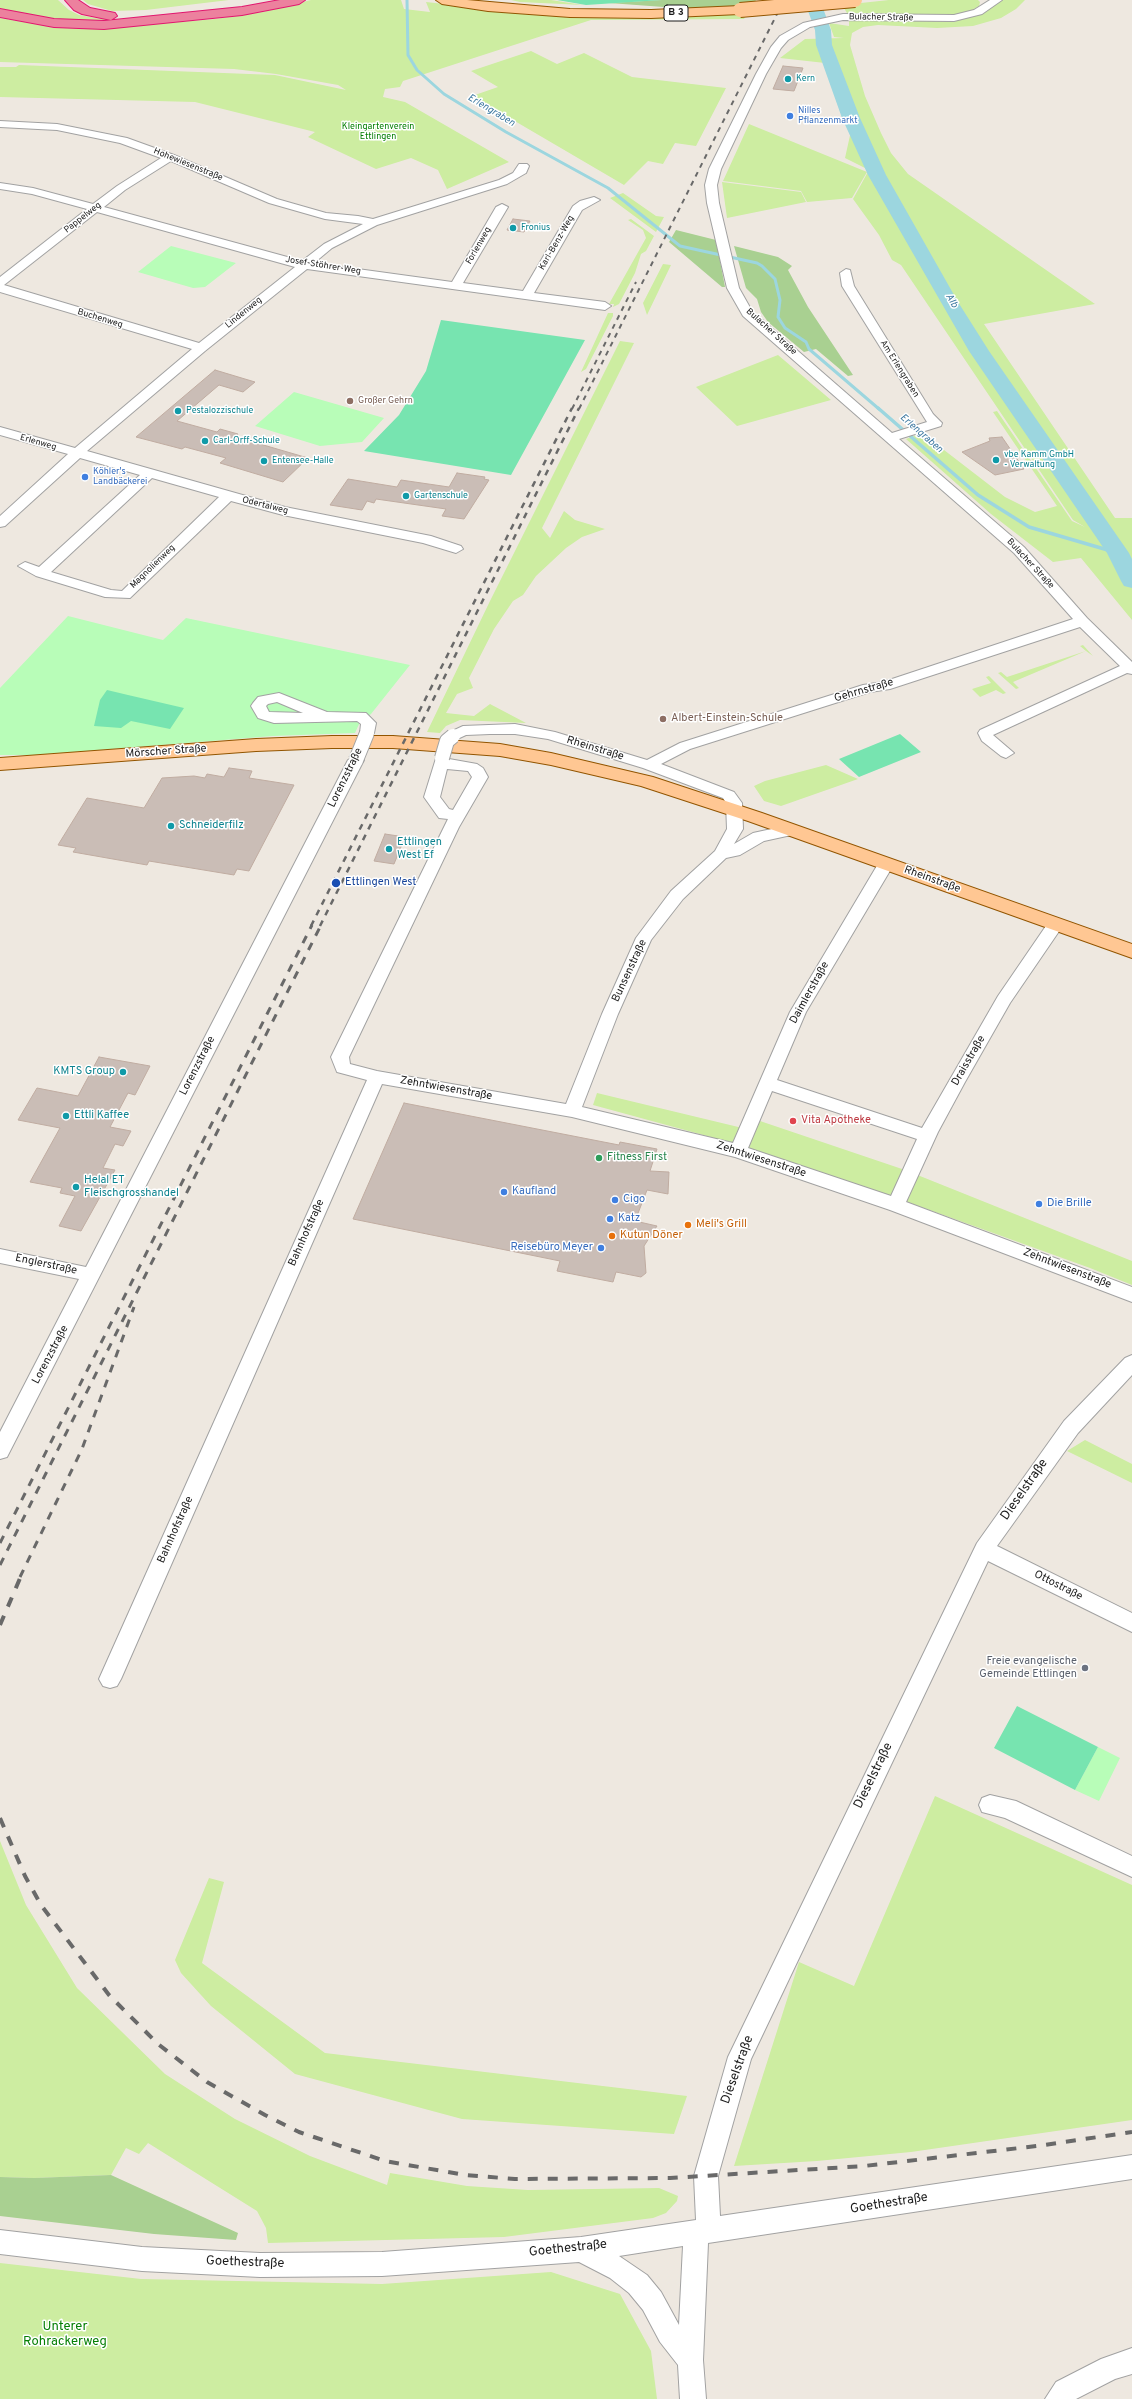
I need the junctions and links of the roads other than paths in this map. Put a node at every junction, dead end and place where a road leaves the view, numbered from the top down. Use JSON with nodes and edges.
{"nodes":[{"id":1,"x":71,"y":0,"type":"edge"},
{"id":2,"x":265,"y":0,"type":"edge"},
{"id":3,"x":277,"y":0,"type":"edge"},
{"id":4,"x":299,"y":0,"type":"edge"},
{"id":5,"x":442,"y":0,"type":"edge"},
{"id":6,"x":482,"y":0,"type":"edge"},
{"id":7,"x":855,"y":0,"type":"edge"},
{"id":8,"x":988,"y":1,"type":"edge"},
{"id":9,"x":242,"y":6,"type":"junction"},
{"id":10,"x":0,"y":13,"type":"edge"},
{"id":11,"x":613,"y":13,"type":"junction"},
{"id":12,"x":0,"y":124,"type":"edge"},
{"id":13,"x":170,"y":157,"type":"junction"},
{"id":14,"x":522,"y":166,"type":"dead end"},
{"id":15,"x":0,"y":186,"type":"edge"},
{"id":16,"x":594,"y":200,"type":"dead end"},
{"id":17,"x":502,"y":207,"type":"dead end"},
{"id":18,"x":95,"y":208,"type":"junction"},
{"id":19,"x":372,"y":223,"type":"junction"},
{"id":20,"x":303,"y":265,"type":"junction"},
{"id":21,"x":846,"y":273,"type":"dead end"},
{"id":22,"x":0,"y":283,"type":"edge"},
{"id":23,"x":456,"y":285,"type":"junction"},
{"id":24,"x":0,"y":288,"type":"edge"},
{"id":25,"x":527,"y":295,"type":"junction"},
{"id":26,"x":605,"y":306,"type":"dead end"},
{"id":27,"x":201,"y":348,"type":"junction"},
{"id":28,"x":0,"y":431,"type":"edge"},
{"id":29,"x":897,"y":436,"type":"junction"},
{"id":30,"x":76,"y":454,"type":"junction"},
{"id":31,"x":149,"y":474,"type":"junction"},
{"id":32,"x":228,"y":497,"type":"junction"},
{"id":33,"x":0,"y":523,"type":"edge"},
{"id":34,"x":456,"y":549,"type":"dead end"},
{"id":35,"x":25,"y":566,"type":"dead end"},
{"id":36,"x":41,"y":573,"type":"junction"},
{"id":37,"x":1082,"y":621,"type":"junction"},
{"id":38,"x":1130,"y":669,"type":"edge"},
{"id":39,"x":323,"y":716,"type":"dead end"},
{"id":40,"x":332,"y":742,"type":"joint"},
{"id":41,"x":1006,"y":752,"type":"dead end"},
{"id":42,"x":442,"y":761,"type":"junction"},
{"id":43,"x":0,"y":764,"type":"edge"},
{"id":44,"x":648,"y":766,"type":"junction"},
{"id":45,"x":733,"y":810,"type":"junction"},
{"id":46,"x":458,"y":814,"type":"junction"},
{"id":47,"x":790,"y":830,"type":"junction"},
{"id":48,"x":721,"y":854,"type":"junction"},
{"id":49,"x":886,"y":864,"type":"junction"},
{"id":50,"x":1056,"y":924,"type":"junction"},
{"id":51,"x":1132,"y":951,"type":"edge"},
{"id":52,"x":377,"y":1077,"type":"junction"},
{"id":53,"x":767,"y":1083,"type":"junction"},
{"id":54,"x":572,"y":1111,"type":"junction"},
{"id":55,"x":927,"y":1136,"type":"junction"},
{"id":56,"x":738,"y":1151,"type":"junction"},
{"id":57,"x":896,"y":1205,"type":"junction"},
{"id":58,"x":0,"y":1256,"type":"edge"},
{"id":59,"x":92,"y":1275,"type":"junction"},
{"id":60,"x":1132,"y":1294,"type":"edge"},
{"id":61,"x":1132,"y":1363,"type":"edge"},
{"id":62,"x":0,"y":1451,"type":"edge"},
{"id":63,"x":984,"y":1549,"type":"junction"},
{"id":64,"x":1132,"y":1623,"type":"edge"},
{"id":65,"x":110,"y":1678,"type":"dead end"},
{"id":66,"x":990,"y":1805,"type":"dead end"},
{"id":67,"x":1132,"y":1867,"type":"edge"},
{"id":68,"x":1132,"y":2168,"type":"edge"},
{"id":69,"x":702,"y":2232,"type":"junction"},
{"id":70,"x":0,"y":2242,"type":"edge"},
{"id":71,"x":581,"y":2249,"type":"junction"},
{"id":72,"x":690,"y":2360,"type":"junction"},
{"id":73,"x":1132,"y":2361,"type":"edge"},
{"id":74,"x":693,"y":2399,"type":"edge"},
{"id":75,"x":1058,"y":2399,"type":"edge"}],
"edges":[{"from":1,"to":9,"type":"highway"},
{"from":2,"to":9,"type":"highway"},
{"from":3,"to":9,"type":"highway"},
{"from":4,"to":10,"type":"highway"},
{"from":5,"to":11,"type":"main road","number":"B 3"},
{"from":6,"to":11,"type":"main road","number":"B 3"},
{"from":7,"to":11,"type":"main road","number":"B 3","bridge":true},
{"from":8,"to":29,"type":"street","name":"Bulacher Straße"},
{"from":12,"to":13,"type":"street","name":"Hohewiesenstraße"},
{"from":13,"to":18,"type":"street","name":"Pappelweg"},
{"from":13,"to":19,"type":"street","name":"Hohewiesenstraße"},
{"from":14,"to":19,"type":"street","name":"Lindenweg"},
{"from":15,"to":18,"type":"street","name":"Josef-Stöhrer-Weg"},
{"from":16,"to":25,"type":"street","name":"Karl-Benz-Weg"},
{"from":17,"to":23,"type":"street","name":"Forlenweg"},
{"from":18,"to":20,"type":"street","name":"Josef-Stöhrer-Weg"},
{"from":18,"to":22,"type":"street","name":"Pappelweg"},
{"from":19,"to":20,"type":"street","name":"Lindenweg"},
{"from":20,"to":23,"type":"street","name":"Josef-Stöhrer-Weg"},
{"from":20,"to":27,"type":"street","name":"Lindenweg"},
{"from":21,"to":29,"type":"street","name":"Am Erlengraben"},
{"from":23,"to":25,"type":"street","name":"Josef-Stöhrer-Weg"},
{"from":24,"to":27,"type":"street","name":"Buchenweg"},
{"from":25,"to":26,"type":"street","name":"Josef-Stöhrer-Weg"},
{"from":27,"to":30,"type":"street","name":"Lindenweg"},
{"from":28,"to":30,"type":"street","name":"Erlenweg"},
{"from":29,"to":37,"type":"street","name":"Bulacher Straße"},
{"from":30,"to":31,"type":"street","name":"Odertalweg"},
{"from":30,"to":33,"type":"street","name":"Lindenweg"},
{"from":31,"to":32,"type":"street","name":"Odertalweg"},
{"from":31,"to":36,"type":"street"},
{"from":32,"to":34,"type":"street","name":"Odertalweg"},
{"from":32,"to":36,"type":"street","name":"Magnolienweg"},
{"from":35,"to":36,"type":"street","name":"Magnolienweg"},
{"from":37,"to":38,"type":"street","name":"Bulacher Straße"},
{"from":37,"to":44,"type":"street","name":"Gehrnstraße"},
{"from":38,"to":41,"type":"street"},
{"from":39,"to":59,"type":"street","name":"Lorenzstraße","bridge":true},
{"from":40,"to":43,"type":"main road","name":"Mörscher Straße"},
{"from":40,"to":45,"type":"main road","name":"Rheinstraße"},
{"from":42,"to":44,"type":"street","name":"Rheinstraße","bridge":true},
{"from":42,"to":46,"type":"street"},
{"from":42,"to":46,"type":"street"},
{"from":44,"to":45,"type":"street","name":"Rheinstraße"},
{"from":45,"to":47,"type":"main road","name":"Rheinstraße"},
{"from":45,"to":48,"type":"street","name":"Bunsenstraße"},
{"from":46,"to":52,"type":"street"},
{"from":47,"to":48,"type":"street","name":"Bunsenstraße"},
{"from":47,"to":49,"type":"main road","name":"Rheinstraße"},
{"from":48,"to":54,"type":"street","name":"Bunsenstraße"},
{"from":49,"to":50,"type":"main road","name":"Rheinstraße"},
{"from":49,"to":53,"type":"street","name":"Daimlerstraße"},
{"from":50,"to":51,"type":"main road","name":"Rheinstraße"},
{"from":50,"to":55,"type":"street","name":"Draisstraße"},
{"from":52,"to":54,"type":"street","name":"Zehntwiesenstraße"},
{"from":52,"to":65,"type":"street","name":"Bahnhofstraße"},
{"from":53,"to":55,"type":"street"},
{"from":53,"to":56,"type":"street","name":"Daimlerstraße"},
{"from":54,"to":56,"type":"street","name":"Zehntwiesenstraße"},
{"from":55,"to":57,"type":"street","name":"Draisstraße"},
{"from":56,"to":57,"type":"street","name":"Zehntwiesenstraße"},
{"from":57,"to":60,"type":"street","name":"Zehntwiesenstraße"},
{"from":58,"to":59,"type":"street","name":"Englerstraße"},
{"from":59,"to":62,"type":"street","name":"Lorenzstraße"},
{"from":61,"to":63,"type":"street","name":"Dieselstraße"},
{"from":63,"to":64,"type":"street","name":"Ottostraße"},
{"from":63,"to":69,"type":"street","name":"Dieselstraße"},
{"from":66,"to":67,"type":"street"},
{"from":68,"to":69,"type":"street","name":"Goethestraße"},
{"from":69,"to":71,"type":"street","name":"Goethestraße"},
{"from":69,"to":72,"type":"street","name":"Dieselstraße"},
{"from":70,"to":71,"type":"street","name":"Goethestraße"},
{"from":71,"to":72,"type":"street"},
{"from":72,"to":74,"type":"street","name":"Dieselstraße"},
{"from":73,"to":75,"type":"street"}]}
